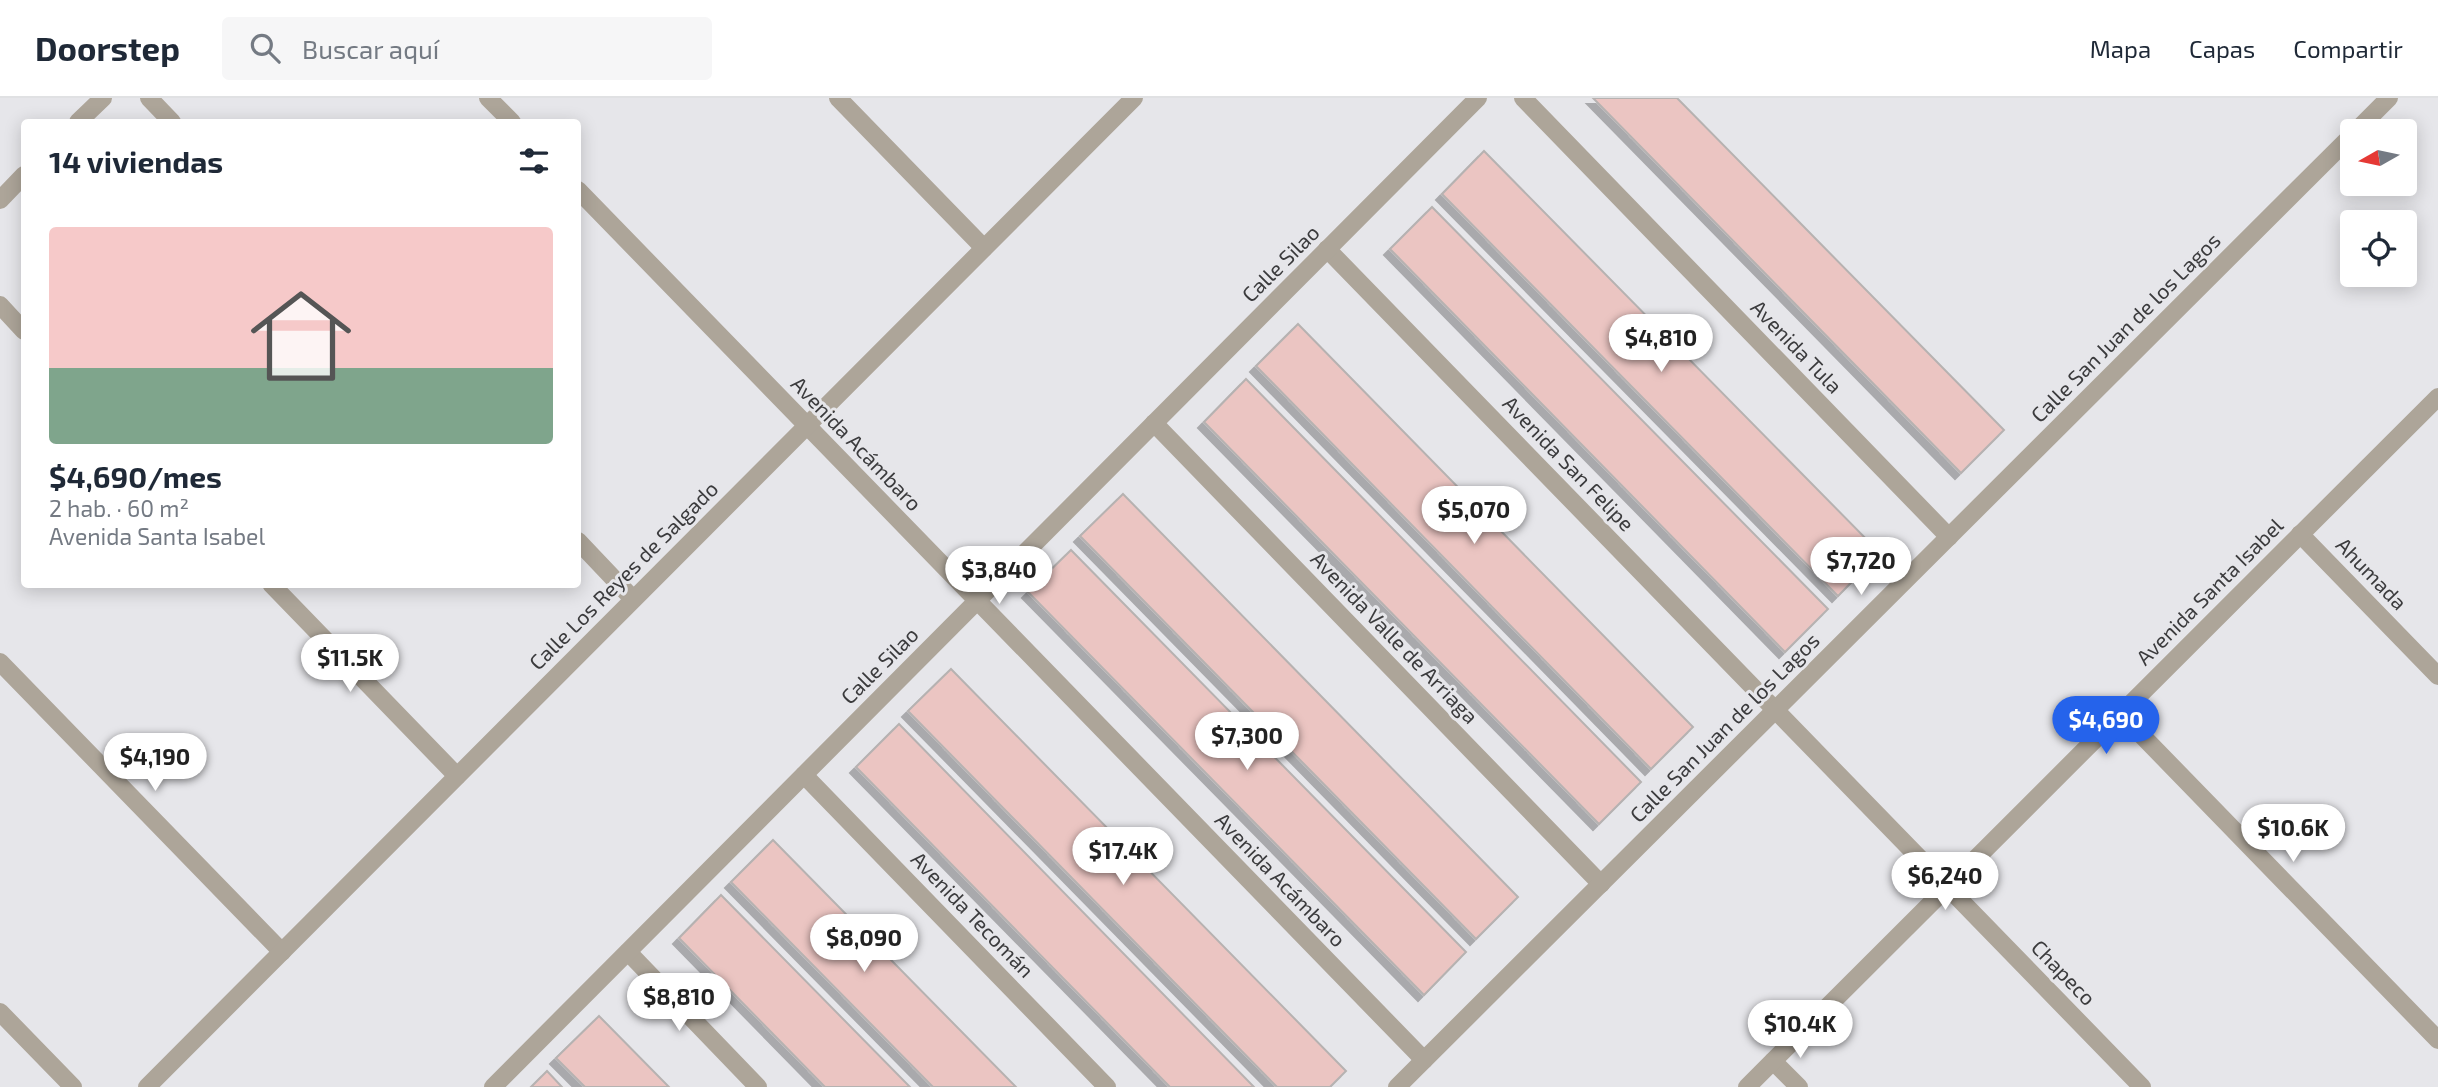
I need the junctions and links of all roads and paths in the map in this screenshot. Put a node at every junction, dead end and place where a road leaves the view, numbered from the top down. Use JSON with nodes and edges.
{"nodes":[{"id":1,"x":103,"y":98,"type":"edge"},
{"id":2,"x":149,"y":98,"type":"edge"},
{"id":3,"x":488,"y":98,"type":"edge"},
{"id":4,"x":838,"y":98,"type":"edge"},
{"id":5,"x":1134,"y":98,"type":"edge"},
{"id":6,"x":1478,"y":98,"type":"edge"},
{"id":7,"x":1523,"y":98,"type":"edge"},
{"id":8,"x":2389,"y":98,"type":"edge"},
{"id":9,"x":81,"y":119,"type":"edge"},
{"id":10,"x":169,"y":119,"type":"edge"},
{"id":11,"x":509,"y":119,"type":"edge"},
{"id":12,"x":2368,"y":119,"type":"edge"},
{"id":13,"x":2340,"y":147,"type":"edge"},
{"id":14,"x":21,"y":179,"type":"edge"},
{"id":15,"x":581,"y":193,"type":"edge"},
{"id":16,"x":0,"y":200,"type":"edge"},
{"id":17,"x":984,"y":248,"type":"junction"},
{"id":18,"x":1327,"y":249,"type":"junction"},
{"id":19,"x":0,"y":305,"type":"edge"},
{"id":20,"x":21,"y":328,"type":"edge"},
{"id":21,"x":2438,"y":397,"type":"edge"},
{"id":22,"x":1154,"y":424,"type":"junction"},
{"id":23,"x":806,"y":426,"type":"junction"},
{"id":24,"x":2300,"y":534,"type":"junction"},
{"id":25,"x":1949,"y":537,"type":"junction"},
{"id":26,"x":581,"y":544,"type":"edge"},
{"id":27,"x":275,"y":588,"type":"edge"},
{"id":28,"x":634,"y":599,"type":"junction"},
{"id":29,"x":977,"y":601,"type":"junction"},
{"id":30,"x":0,"y":662,"type":"edge"},
{"id":31,"x":2438,"y":676,"type":"edge"},
{"id":32,"x":1775,"y":710,"type":"junction"},
{"id":33,"x":2121,"y":714,"type":"junction"},
{"id":34,"x":804,"y":775,"type":"junction"},
{"id":35,"x":457,"y":776,"type":"junction"},
{"id":36,"x":1601,"y":884,"type":"junction"},
{"id":37,"x":1947,"y":887,"type":"junction"},
{"id":38,"x":282,"y":952,"type":"junction"},
{"id":39,"x":628,"y":952,"type":"junction"},
{"id":40,"x":0,"y":1012,"type":"edge"},
{"id":41,"x":2438,"y":1041,"type":"edge"},
{"id":42,"x":1424,"y":1060,"type":"junction"},
{"id":43,"x":1773,"y":1061,"type":"junction"},
{"id":44,"x":73,"y":1087,"type":"edge"},
{"id":45,"x":147,"y":1087,"type":"edge"},
{"id":46,"x":493,"y":1087,"type":"edge"},
{"id":47,"x":758,"y":1087,"type":"edge"},
{"id":48,"x":1107,"y":1087,"type":"edge"},
{"id":49,"x":1397,"y":1087,"type":"edge"},
{"id":50,"x":1747,"y":1087,"type":"edge"},
{"id":51,"x":1799,"y":1087,"type":"edge"},
{"id":52,"x":2142,"y":1087,"type":"edge"}],
"edges":[{"from":1,"to":9,"type":"street"},
{"from":2,"to":10,"type":"street"},
{"from":3,"to":11,"type":"street"},
{"from":4,"to":17,"type":"street"},
{"from":5,"to":17,"type":"street","name":"Calle Los Reyes de Salgado"},
{"from":6,"to":18,"type":"street","name":"Calle Silao"},
{"from":7,"to":25,"type":"street","name":"Avenida Tula"},
{"from":8,"to":12,"type":"street","name":"Calle San Juan de los Lagos"},
{"from":13,"to":25,"type":"street","name":"Calle San Juan de los Lagos"},
{"from":14,"to":16,"type":"street"},
{"from":15,"to":23,"type":"street","name":"Avenida Acámbaro"},
{"from":17,"to":23,"type":"street","name":"Calle Los Reyes de Salgado"},
{"from":18,"to":22,"type":"street","name":"Calle Silao"},
{"from":18,"to":32,"type":"street","name":"Avenida San Felipe"},
{"from":19,"to":20,"type":"street"},
{"from":21,"to":24,"type":"street","name":"Avenida Santa Isabel"},
{"from":22,"to":29,"type":"street","name":"Calle Silao"},
{"from":22,"to":36,"type":"street","name":"Avenida Valle de Arriaga"},
{"from":23,"to":28,"type":"street","name":"Calle Los Reyes de Salgado"},
{"from":23,"to":29,"type":"street","name":"Avenida Acámbaro"},
{"from":24,"to":31,"type":"street","name":"Ahumada"},
{"from":24,"to":33,"type":"street","name":"Avenida Santa Isabel"},
{"from":25,"to":32,"type":"street","name":"Calle San Juan de los Lagos"},
{"from":26,"to":28,"type":"street"},
{"from":27,"to":35,"type":"street"},
{"from":28,"to":35,"type":"street","name":"Calle Los Reyes de Salgado"},
{"from":29,"to":34,"type":"street","name":"Calle Silao"},
{"from":29,"to":42,"type":"street","name":"Avenida Acámbaro"},
{"from":30,"to":38,"type":"street"},
{"from":32,"to":36,"type":"street","name":"Calle San Juan de los Lagos"},
{"from":32,"to":37,"type":"street","name":"Chapeco"},
{"from":33,"to":37,"type":"street","name":"Avenida Santa Isabel"},
{"from":33,"to":41,"type":"street"},
{"from":34,"to":39,"type":"street","name":"Calle Silao"},
{"from":34,"to":48,"type":"street","name":"Avenida Tecomán"},
{"from":35,"to":38,"type":"street","name":"Calle Los Reyes de Salgado"},
{"from":36,"to":42,"type":"street","name":"Calle San Juan de los Lagos"},
{"from":37,"to":43,"type":"street","name":"Avenida Santa Isabel"},
{"from":37,"to":52,"type":"street","name":"Chapeco"},
{"from":38,"to":45,"type":"street","name":"Calle Los Reyes de Salgado"},
{"from":39,"to":46,"type":"street","name":"Calle Silao"},
{"from":39,"to":47,"type":"street"},
{"from":40,"to":44,"type":"street"},
{"from":42,"to":49,"type":"street","name":"Calle San Juan de los Lagos"},
{"from":43,"to":50,"type":"street","name":"Avenida Santa Isabel"},
{"from":43,"to":51,"type":"street"}]}
